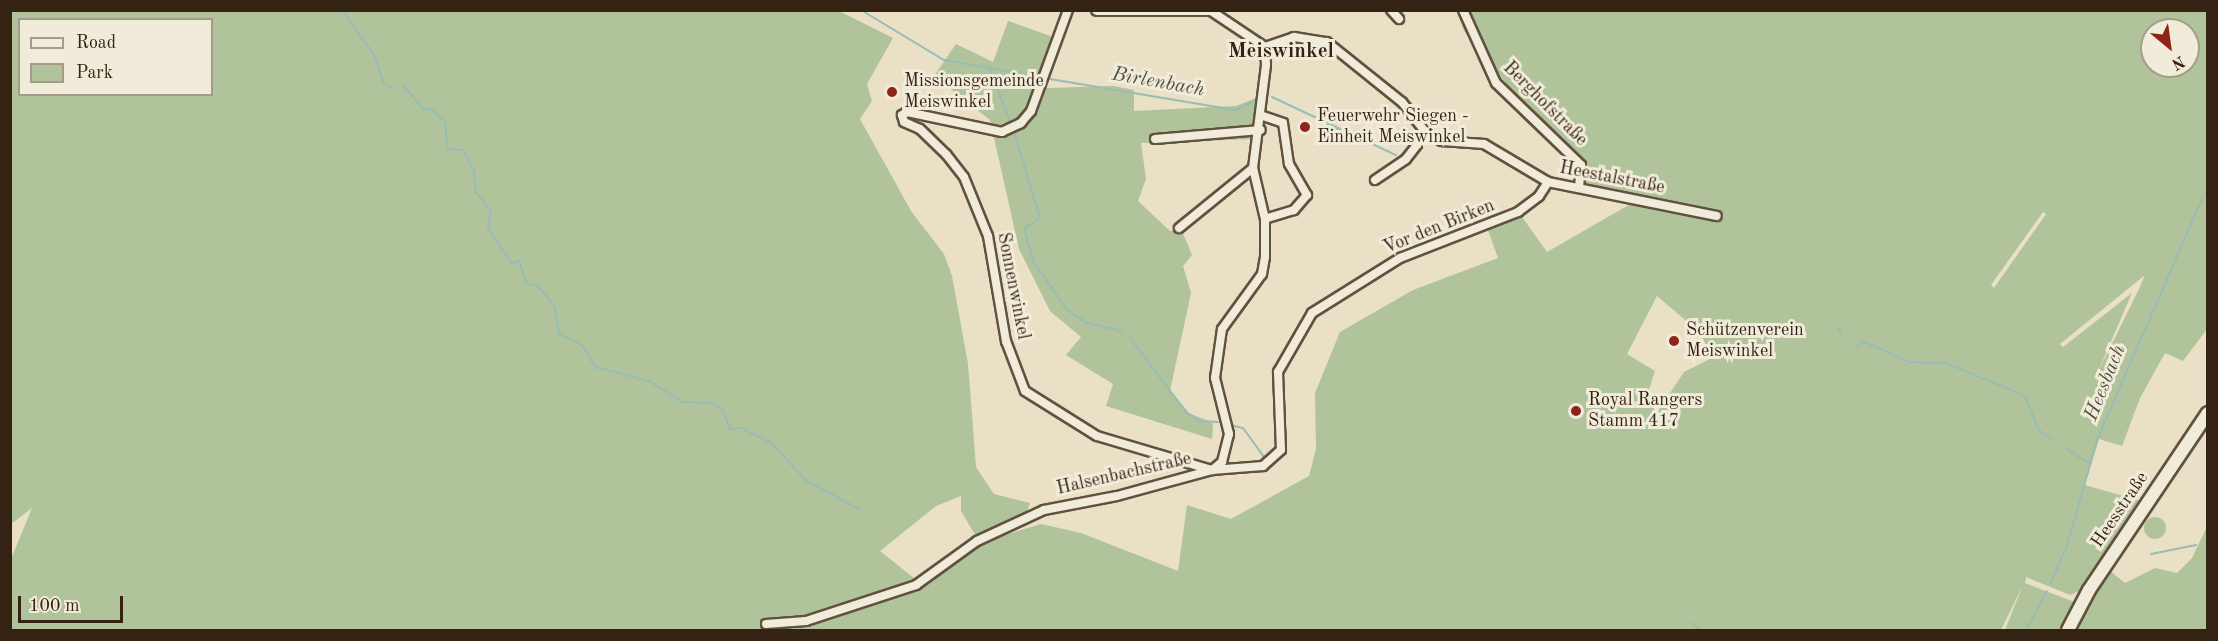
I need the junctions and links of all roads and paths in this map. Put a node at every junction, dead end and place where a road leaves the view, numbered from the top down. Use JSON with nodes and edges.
{"nodes":[{"id":1,"x":1068,"y":10,"type":"edge"},
{"id":2,"x":1096,"y":10,"type":"edge"},
{"id":3,"x":1391,"y":10,"type":"edge"},
{"id":4,"x":1462,"y":10,"type":"edge"},
{"id":5,"x":1211,"y":11,"type":"edge"},
{"id":6,"x":1399,"y":19,"type":"dead end"},
{"id":7,"x":1265,"y":47,"type":"junction"},
{"id":8,"x":1263,"y":116,"type":"junction"},
{"id":9,"x":1261,"y":130,"type":"junction"},
{"id":10,"x":1426,"y":133,"type":"junction"},
{"id":11,"x":1155,"y":139,"type":"dead end"},
{"id":12,"x":1253,"y":168,"type":"junction"},
{"id":13,"x":1375,"y":180,"type":"dead end"},
{"id":14,"x":1548,"y":182,"type":"junction"},
{"id":15,"x":1579,"y":188,"type":"junction"},
{"id":16,"x":1717,"y":216,"type":"dead end"},
{"id":17,"x":1265,"y":219,"type":"junction"},
{"id":18,"x":1179,"y":228,"type":"dead end"},
{"id":19,"x":2208,"y":413,"type":"edge"},
{"id":20,"x":1212,"y":470,"type":"junction"},
{"id":21,"x":766,"y":624,"type":"dead end"},
{"id":22,"x":2068,"y":630,"type":"edge"}],
"edges":[{"from":1,"to":20,"type":"street","name":"Sonnenwinkel"},
{"from":2,"to":5,"type":"street"},
{"from":3,"to":6,"type":"street"},
{"from":4,"to":15,"type":"street","name":"Berghofstraße"},
{"from":5,"to":7,"type":"street"},
{"from":7,"to":8,"type":"street","name":"Halsenbachstraße"},
{"from":7,"to":10,"type":"street"},
{"from":8,"to":9,"type":"street","name":"Halsenbachstraße"},
{"from":8,"to":17,"type":"street"},
{"from":9,"to":11,"type":"street"},
{"from":9,"to":12,"type":"street","name":"Halsenbachstraße"},
{"from":10,"to":13,"type":"street"},
{"from":10,"to":14,"type":"street","name":"Heestalstraße"},
{"from":12,"to":17,"type":"street","name":"Halsenbachstraße"},
{"from":12,"to":18,"type":"street"},
{"from":14,"to":15,"type":"street","name":"Heestalstraße"},
{"from":14,"to":20,"type":"street","name":"Vor den Birken"},
{"from":15,"to":16,"type":"street","name":"Heestalstraße"},
{"from":17,"to":20,"type":"street","name":"Halsenbachstraße"},
{"from":19,"to":22,"type":"main road","name":"Heesstraße"},
{"from":20,"to":21,"type":"street","name":"Halsenbachstraße"}]}
